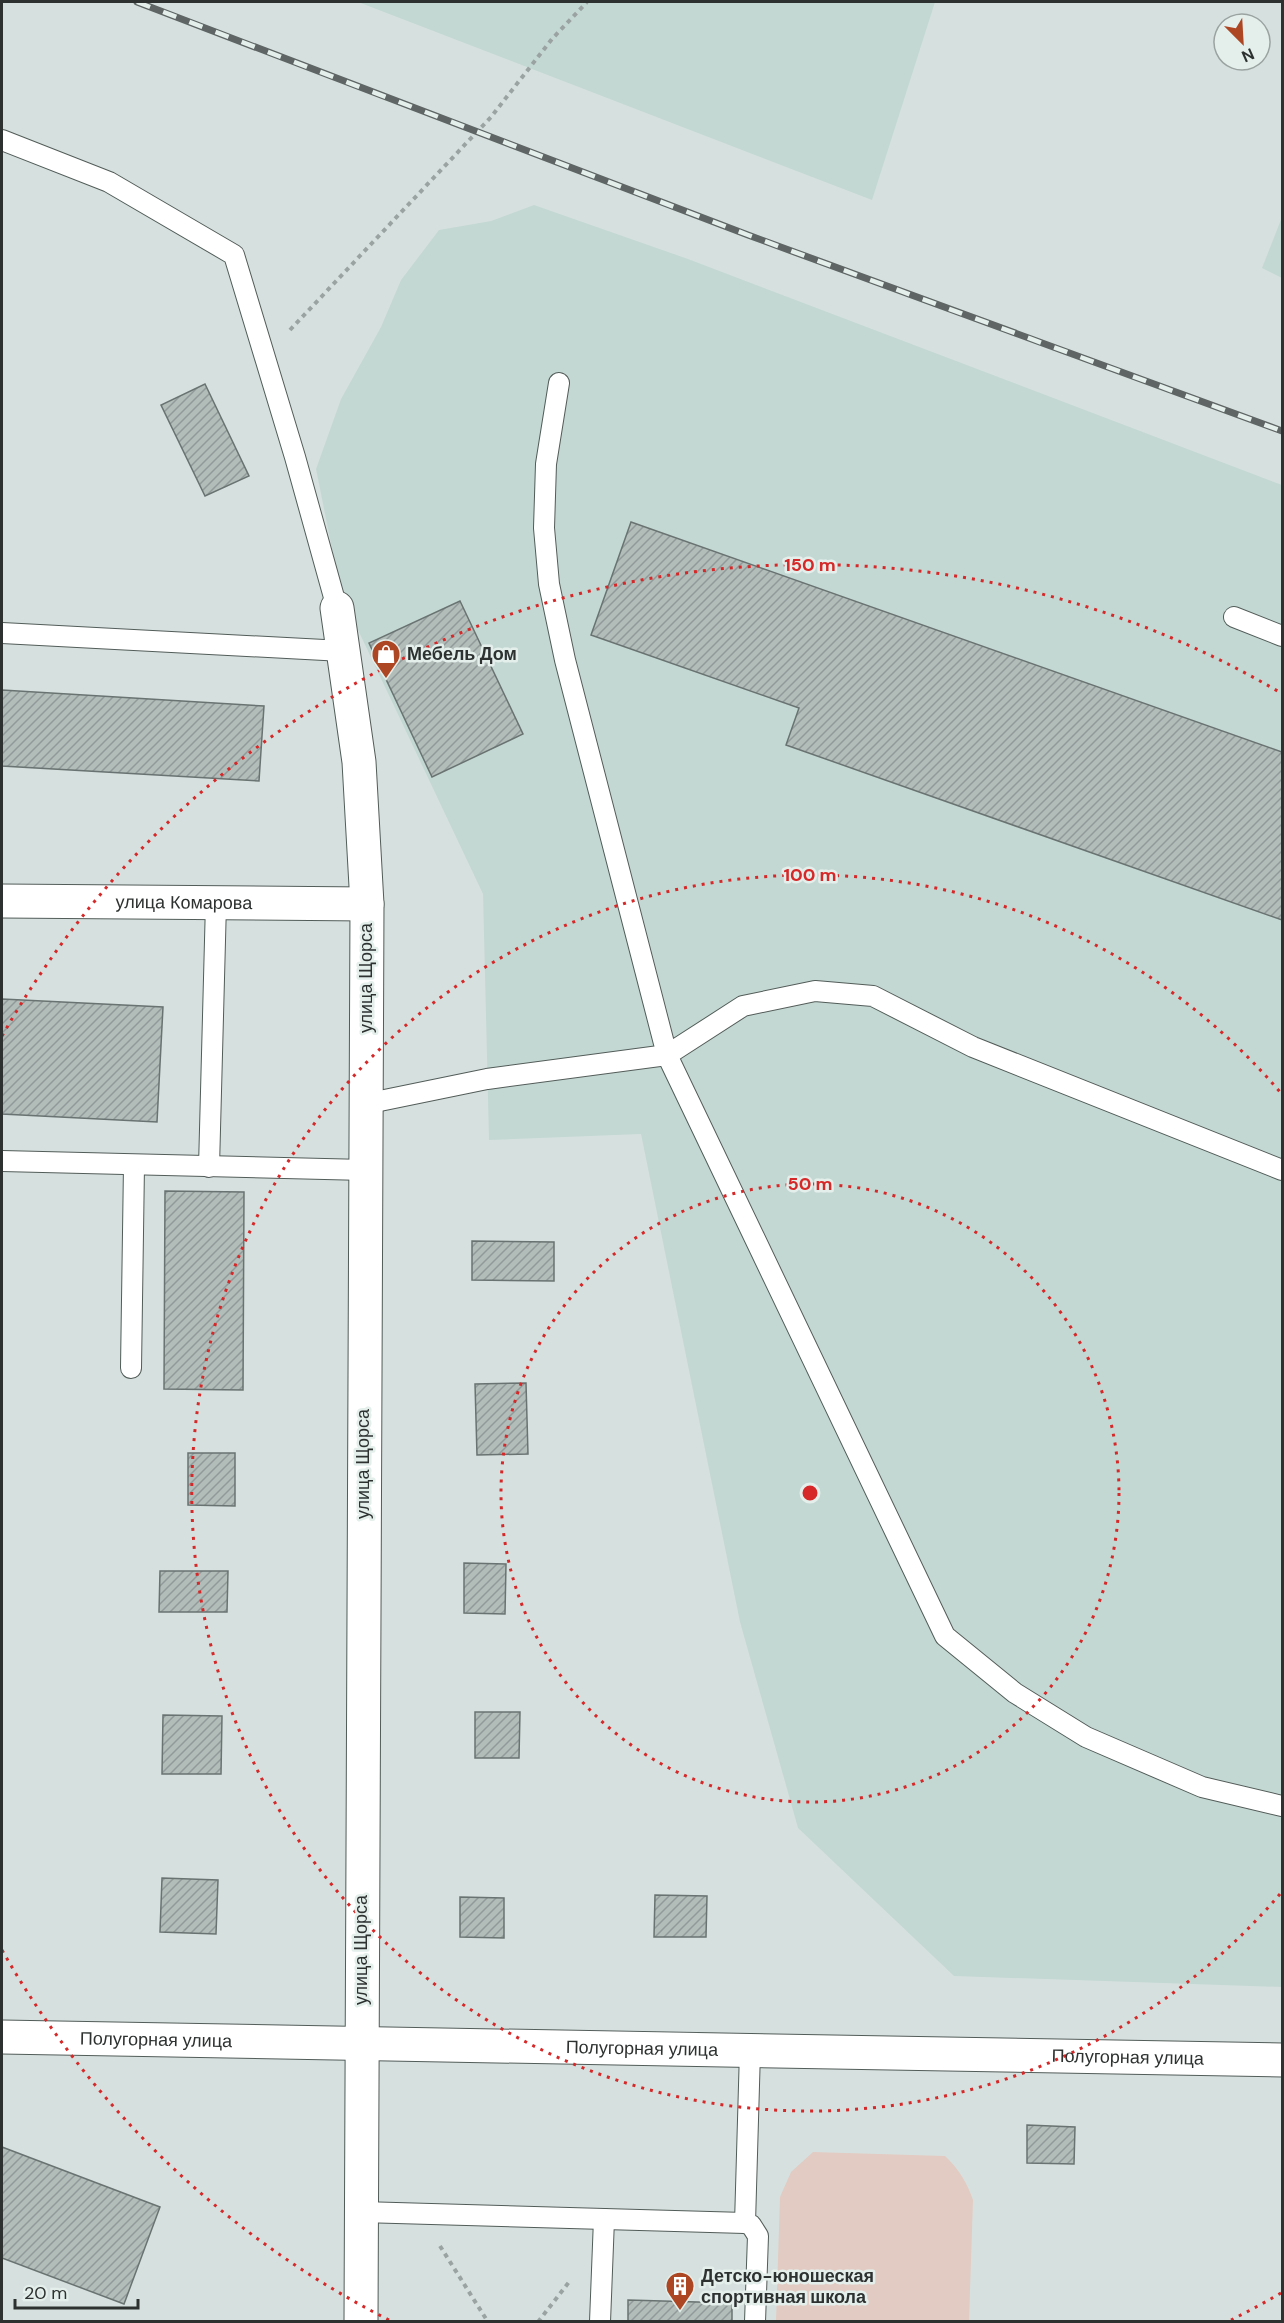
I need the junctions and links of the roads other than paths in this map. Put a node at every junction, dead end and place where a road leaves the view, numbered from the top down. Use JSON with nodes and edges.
{"nodes":[{"id":1,"x":2,"y":140,"type":"edge"},
{"id":2,"x":559,"y":383,"type":"dead end"},
{"id":3,"x":337,"y":608,"type":"joint"},
{"id":4,"x":1234,"y":616,"type":"dead end"},
{"id":5,"x":2,"y":633,"type":"edge"},
{"id":6,"x":1282,"y":636,"type":"edge"},
{"id":7,"x":343,"y":651,"type":"junction"},
{"id":8,"x":2,"y":900,"type":"edge"},
{"id":9,"x":216,"y":903,"type":"junction"},
{"id":10,"x":367,"y":904,"type":"junction"},
{"id":11,"x":667,"y":1055,"type":"junction"},
{"id":12,"x":365,"y":1104,"type":"junction"},
{"id":13,"x":2,"y":1161,"type":"edge"},
{"id":14,"x":134,"y":1165,"type":"junction"},
{"id":15,"x":209,"y":1167,"type":"junction"},
{"id":16,"x":365,"y":1170,"type":"junction"},
{"id":17,"x":1282,"y":1170,"type":"edge"},
{"id":18,"x":131,"y":1368,"type":"dead end"},
{"id":19,"x":1282,"y":1806,"type":"edge"},
{"id":20,"x":2,"y":2037,"type":"edge"},
{"id":21,"x":361,"y":2044,"type":"junction"},
{"id":22,"x":750,"y":2050,"type":"junction"},
{"id":23,"x":1282,"y":2060,"type":"edge"},
{"id":24,"x":361,"y":2212,"type":"junction"},
{"id":25,"x":604,"y":2219,"type":"junction"},
{"id":26,"x":745,"y":2223,"type":"junction"},
{"id":27,"x":360,"y":2322,"type":"edge"},
{"id":28,"x":600,"y":2322,"type":"edge"},
{"id":29,"x":755,"y":2322,"type":"edge"}],
"edges":[{"from":1,"to":3,"type":"lane"},
{"from":2,"to":11,"type":"lane"},
{"from":3,"to":7,"type":"street","name":"улица Щорса"},
{"from":4,"to":6,"type":"lane"},
{"from":5,"to":7,"type":"lane"},
{"from":7,"to":10,"type":"street","name":"улица Щорса"},
{"from":8,"to":9,"type":"street","name":"улица Комарова"},
{"from":9,"to":10,"type":"street","name":"улица Комарова"},
{"from":9,"to":15,"type":"lane"},
{"from":10,"to":12,"type":"street","name":"улица Щорса"},
{"from":11,"to":12,"type":"lane"},
{"from":11,"to":17,"type":"lane"},
{"from":11,"to":19,"type":"lane"},
{"from":12,"to":16,"type":"street","name":"улица Щорса"},
{"from":13,"to":14,"type":"lane"},
{"from":14,"to":15,"type":"lane"},
{"from":14,"to":18,"type":"lane"},
{"from":15,"to":16,"type":"lane"},
{"from":16,"to":21,"type":"street","name":"улица Щорса"},
{"from":20,"to":21,"type":"street","name":"Полугорная улица"},
{"from":21,"to":22,"type":"street","name":"Полугорная улица"},
{"from":21,"to":24,"type":"street","name":"улица Щорса"},
{"from":22,"to":23,"type":"street","name":"Полугорная улица"},
{"from":22,"to":26,"type":"lane"},
{"from":24,"to":25,"type":"lane"},
{"from":24,"to":27,"type":"street","name":"улица Щорса"},
{"from":25,"to":26,"type":"lane"},
{"from":25,"to":28,"type":"lane"},
{"from":26,"to":29,"type":"lane"}]}
